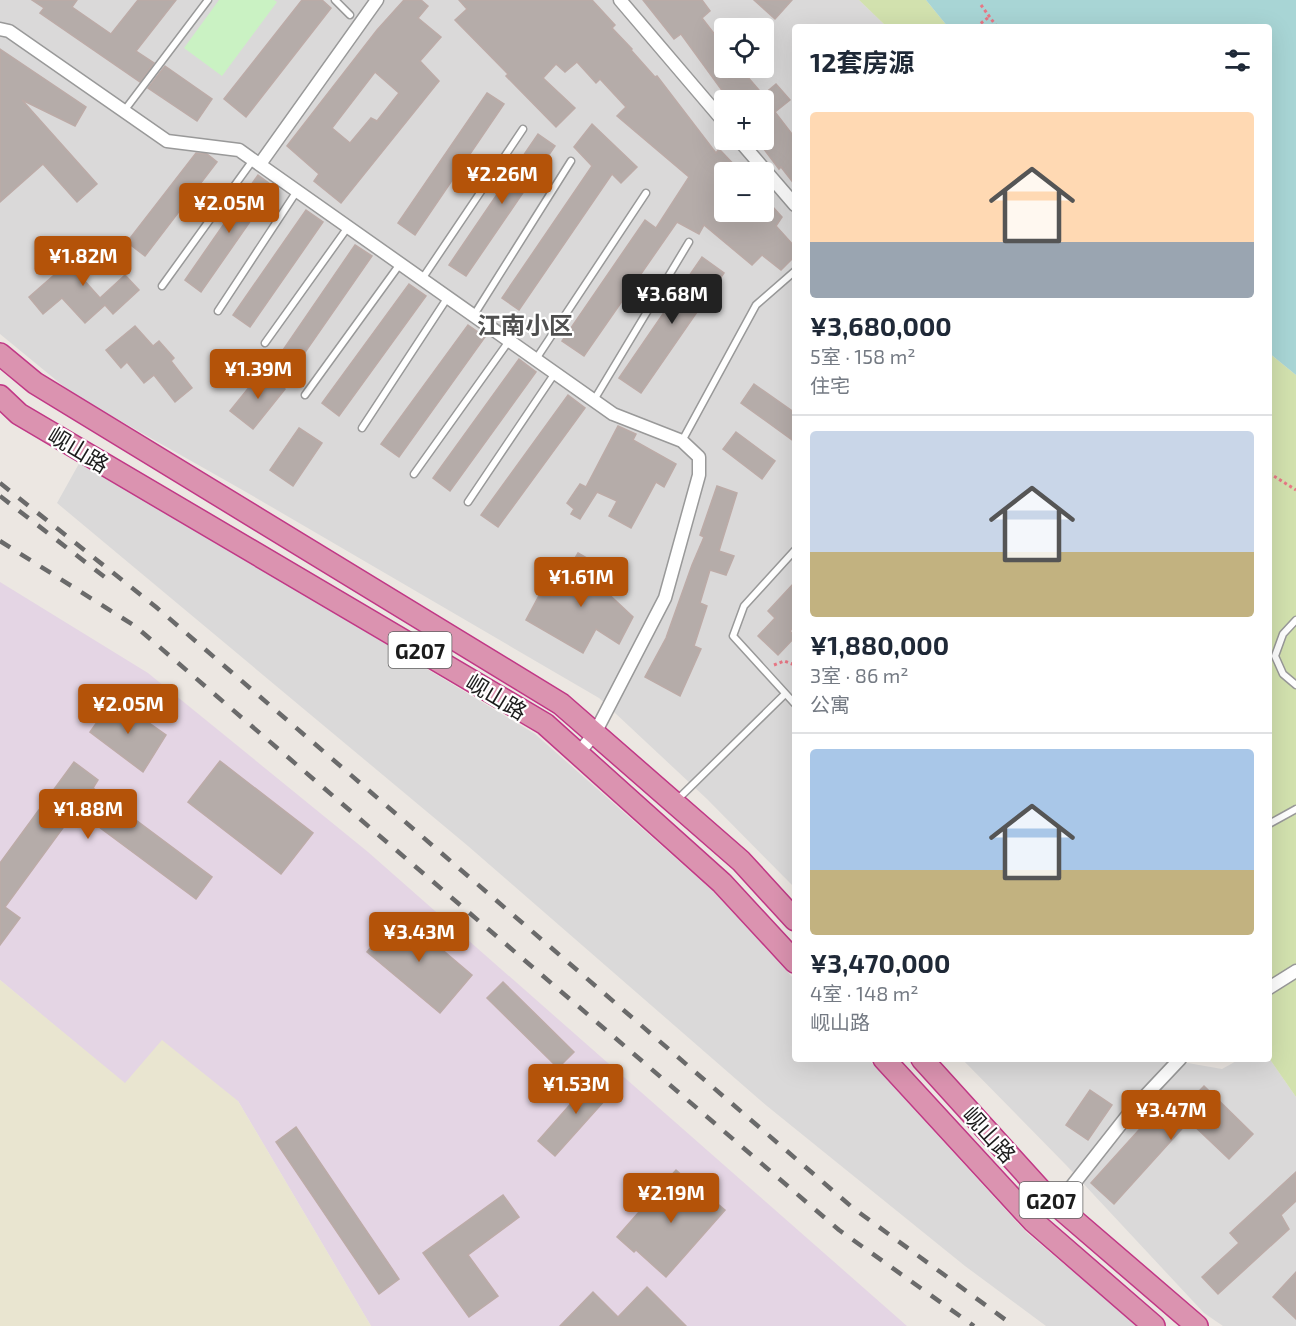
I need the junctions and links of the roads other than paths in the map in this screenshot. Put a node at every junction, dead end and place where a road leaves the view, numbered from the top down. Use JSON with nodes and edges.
{"nodes":[{"id":1,"x":208,"y":0,"type":"edge"},
{"id":2,"x":335,"y":0,"type":"edge"},
{"id":3,"x":377,"y":0,"type":"edge"},
{"id":4,"x":620,"y":0,"type":"edge"},
{"id":5,"x":350,"y":15,"type":"dead end"},
{"id":6,"x":0,"y":29,"type":"edge"},
{"id":7,"x":714,"y":110,"type":"edge"},
{"id":8,"x":124,"y":111,"type":"junction"},
{"id":9,"x":523,"y":129,"type":"dead end"},
{"id":10,"x":748,"y":150,"type":"edge"},
{"id":11,"x":571,"y":161,"type":"dead end"},
{"id":12,"x":256,"y":162,"type":"junction"},
{"id":13,"x":297,"y":191,"type":"junction"},
{"id":14,"x":646,"y":192,"type":"dead end"},
{"id":15,"x":792,"y":202,"type":"edge"},
{"id":16,"x":348,"y":227,"type":"junction"},
{"id":17,"x":689,"y":242,"type":"dead end"},
{"id":18,"x":400,"y":264,"type":"junction"},
{"id":19,"x":792,"y":274,"type":"edge"},
{"id":20,"x":422,"y":279,"type":"junction"},
{"id":21,"x":162,"y":286,"type":"dead end"},
{"id":22,"x":448,"y":297,"type":"junction"},
{"id":23,"x":218,"y":311,"type":"dead end"},
{"id":24,"x":474,"y":316,"type":"junction"},
{"id":25,"x":509,"y":341,"type":"junction"},
{"id":26,"x":265,"y":344,"type":"dead end"},
{"id":27,"x":0,"y":354,"type":"edge"},
{"id":28,"x":536,"y":360,"type":"junction"},
{"id":29,"x":555,"y":373,"type":"junction"},
{"id":30,"x":305,"y":395,"type":"dead end"},
{"id":31,"x":0,"y":396,"type":"edge"},
{"id":32,"x":594,"y":400,"type":"junction"},
{"id":33,"x":362,"y":428,"type":"dead end"},
{"id":34,"x":682,"y":441,"type":"junction"},
{"id":35,"x":414,"y":474,"type":"dead end"},
{"id":36,"x":468,"y":502,"type":"dead end"},
{"id":37,"x":792,"y":553,"type":"edge"},
{"id":38,"x":1296,"y":620,"type":"edge"},
{"id":39,"x":1296,"y":685,"type":"edge"},
{"id":40,"x":785,"y":694,"type":"junction"},
{"id":41,"x":792,"y":701,"type":"edge"},
{"id":42,"x":595,"y":733,"type":"junction"},
{"id":43,"x":578,"y":754,"type":"junction"},
{"id":44,"x":675,"y":803,"type":"junction"},
{"id":45,"x":1296,"y":808,"type":"edge"},
{"id":46,"x":1272,"y":822,"type":"edge"},
{"id":47,"x":792,"y":917,"type":"edge"},
{"id":48,"x":792,"y":959,"type":"edge"},
{"id":49,"x":1296,"y":971,"type":"edge"},
{"id":50,"x":1272,"y":986,"type":"edge"},
{"id":51,"x":887,"y":1062,"type":"edge"},
{"id":52,"x":925,"y":1062,"type":"edge"},
{"id":53,"x":1177,"y":1062,"type":"edge"},
{"id":54,"x":1056,"y":1205,"type":"junction"},
{"id":55,"x":1154,"y":1326,"type":"edge"},
{"id":56,"x":1197,"y":1326,"type":"edge"}],
"edges":[{"from":1,"to":8,"type":"lane"},
{"from":2,"to":5,"type":"lane"},
{"from":3,"to":12,"type":"street"},
{"from":4,"to":7,"type":"street"},
{"from":6,"to":8,"type":"street"},
{"from":8,"to":12,"type":"street"},
{"from":9,"to":20,"type":"lane"},
{"from":10,"to":15,"type":"street"},
{"from":11,"to":24,"type":"lane"},
{"from":12,"to":13,"type":"street"},
{"from":12,"to":21,"type":"lane"},
{"from":13,"to":16,"type":"street"},
{"from":13,"to":23,"type":"lane"},
{"from":14,"to":28,"type":"lane"},
{"from":16,"to":18,"type":"street"},
{"from":16,"to":26,"type":"lane"},
{"from":17,"to":32,"type":"lane"},
{"from":18,"to":20,"type":"street"},
{"from":18,"to":30,"type":"lane"},
{"from":19,"to":34,"type":"lane"},
{"from":20,"to":22,"type":"street"},
{"from":22,"to":24,"type":"street"},
{"from":22,"to":33,"type":"lane"},
{"from":24,"to":25,"type":"street"},
{"from":25,"to":28,"type":"street"},
{"from":25,"to":35,"type":"lane"},
{"from":27,"to":42,"type":"highway","name":"岘山路","number":"G207"},
{"from":28,"to":29,"type":"street"},
{"from":29,"to":32,"type":"street"},
{"from":29,"to":36,"type":"lane"},
{"from":31,"to":43,"type":"highway","name":"岘山路","number":"G207"},
{"from":32,"to":34,"type":"street"},
{"from":34,"to":42,"type":"street"},
{"from":37,"to":40,"type":"lane"},
{"from":38,"to":39,"type":"lane"},
{"from":40,"to":41,"type":"lane"},
{"from":40,"to":44,"type":"lane"},
{"from":42,"to":43,"type":"street"},
{"from":42,"to":44,"type":"highway","name":"岘山路","number":"G207"},
{"from":43,"to":48,"type":"highway","name":"岘山路","number":"G207"},
{"from":44,"to":47,"type":"highway","name":"岘山路","number":"G207"},
{"from":45,"to":46,"type":"lane"},
{"from":49,"to":50,"type":"street"},
{"from":51,"to":55,"type":"highway","name":"岘山路","number":"G207"},
{"from":52,"to":54,"type":"highway","name":"岘山路","number":"G207"},
{"from":53,"to":54,"type":"street"},
{"from":54,"to":56,"type":"highway","name":"岘山路","number":"G207"}]}
